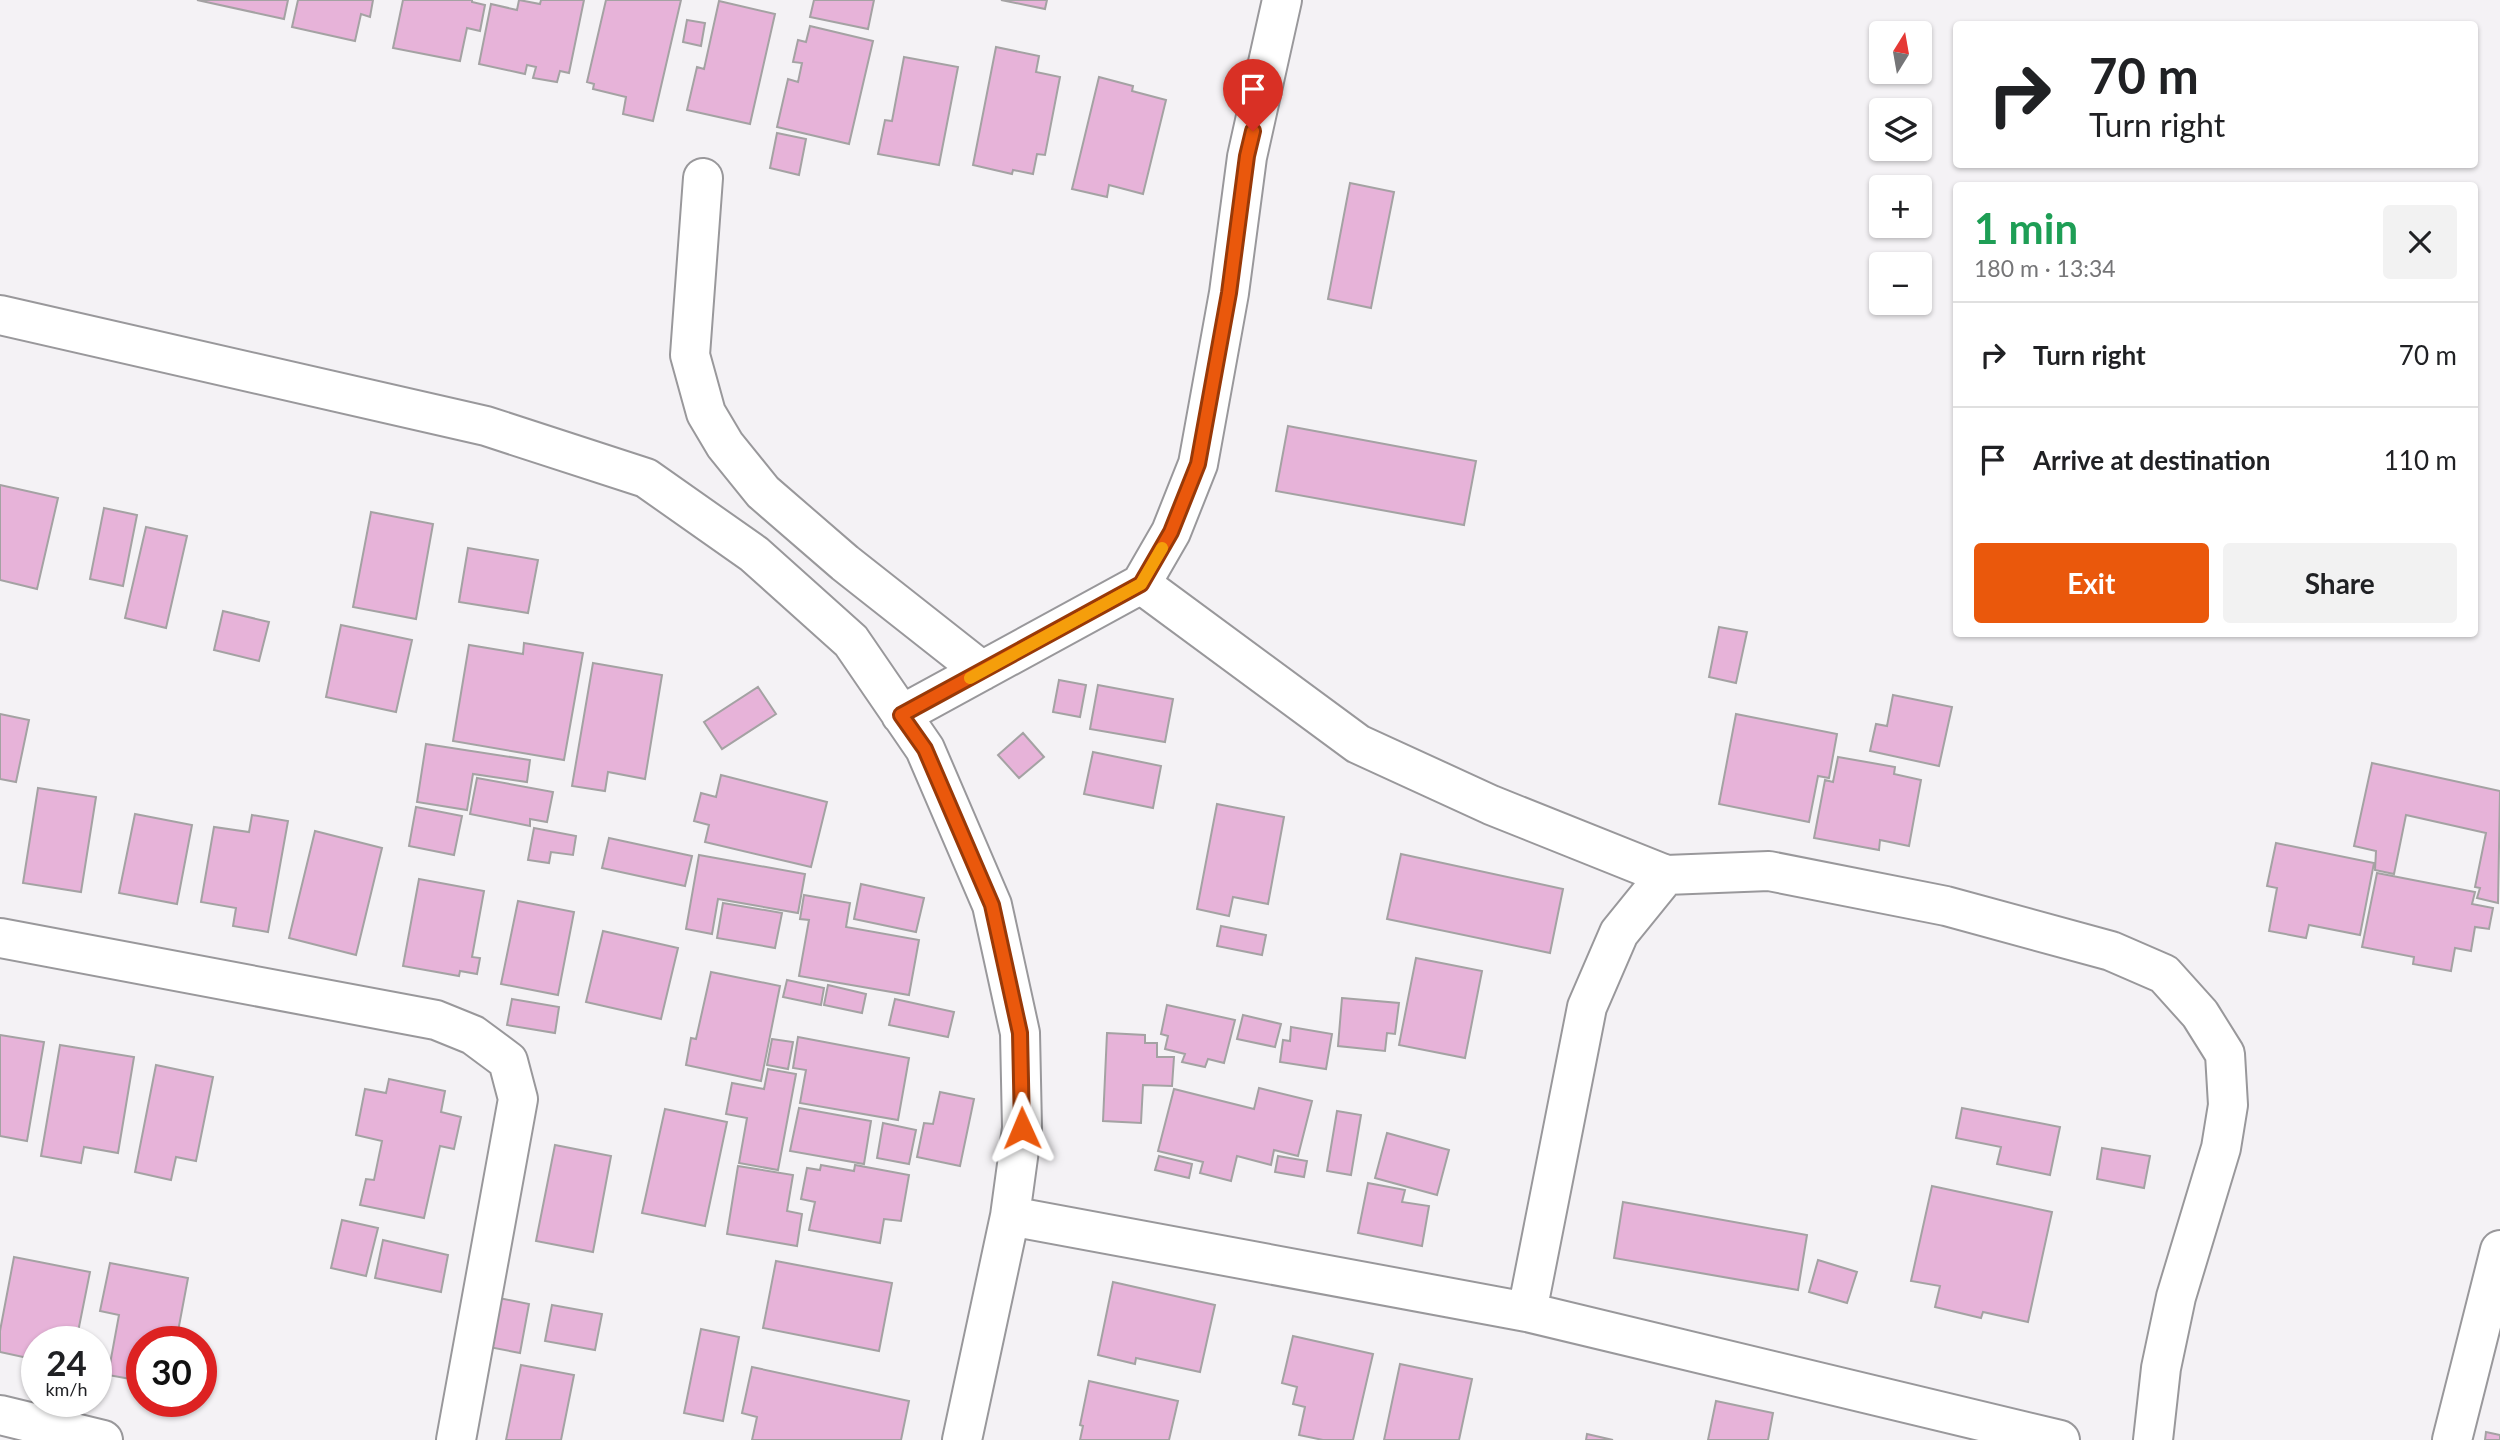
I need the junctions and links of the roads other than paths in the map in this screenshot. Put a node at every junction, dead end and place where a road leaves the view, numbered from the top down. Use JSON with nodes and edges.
{"nodes":[{"id":1,"x":1282,"y":0,"type":"edge"},
{"id":2,"x":703,"y":178,"type":"dead end"},
{"id":3,"x":0,"y":315,"type":"edge"},
{"id":4,"x":1141,"y":584,"type":"junction"},
{"id":5,"x":982,"y":671,"type":"junction"},
{"id":6,"x":901,"y":715,"type":"junction"},
{"id":7,"x":1666,"y":875,"type":"junction"},
{"id":8,"x":0,"y":938,"type":"edge"},
{"id":9,"x":1010,"y":1216,"type":"junction"},
{"id":10,"x":2500,"y":1250,"type":"edge"},
{"id":11,"x":1527,"y":1312,"type":"junction"},
{"id":12,"x":0,"y":1415,"type":"edge"},
{"id":13,"x":103,"y":1440,"type":"edge"},
{"id":14,"x":456,"y":1440,"type":"edge"},
{"id":15,"x":962,"y":1440,"type":"edge"},
{"id":16,"x":2060,"y":1440,"type":"edge"},
{"id":17,"x":2153,"y":1440,"type":"edge"},
{"id":18,"x":2452,"y":1440,"type":"edge"}],
"edges":[{"from":1,"to":4,"type":"street"},
{"from":2,"to":5,"type":"street"},
{"from":3,"to":6,"type":"street"},
{"from":4,"to":5,"type":"street"},
{"from":4,"to":7,"type":"street"},
{"from":5,"to":6,"type":"street"},
{"from":6,"to":9,"type":"street"},
{"from":7,"to":11,"type":"street"},
{"from":7,"to":17,"type":"street"},
{"from":8,"to":14,"type":"street"},
{"from":9,"to":11,"type":"street"},
{"from":9,"to":15,"type":"street"},
{"from":10,"to":18,"type":"street"},
{"from":11,"to":16,"type":"street"},
{"from":12,"to":13,"type":"street"}]}
